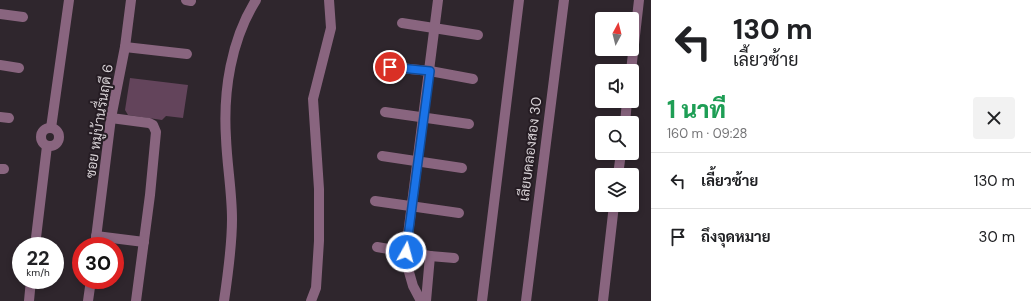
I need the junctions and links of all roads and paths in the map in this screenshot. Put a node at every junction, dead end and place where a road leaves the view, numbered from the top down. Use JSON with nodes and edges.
{"nodes":[{"id":1,"x":69,"y":0,"type":"edge"},
{"id":2,"x":131,"y":0,"type":"edge"},
{"id":3,"x":256,"y":0,"type":"edge"},
{"id":4,"x":329,"y":0,"type":"edge"},
{"id":5,"x":438,"y":0,"type":"edge"},
{"id":6,"x":519,"y":0,"type":"edge"},
{"id":7,"x":564,"y":0,"type":"edge"},
{"id":8,"x":639,"y":0,"type":"edge"},
{"id":9,"x":0,"y":14,"type":"edge"},
{"id":10,"x":23,"y":17,"type":"dead end"},
{"id":11,"x":402,"y":23,"type":"dead end"},
{"id":12,"x":435,"y":27,"type":"junction"},
{"id":13,"x":478,"y":35,"type":"dead end"},
{"id":14,"x":125,"y":46,"type":"junction"},
{"id":15,"x":186,"y":54,"type":"dead end"},
{"id":16,"x":632,"y":64,"type":"edge"},
{"id":17,"x":0,"y":65,"type":"edge"},
{"id":18,"x":390,"y":67,"type":"dead end"},
{"id":19,"x":18,"y":68,"type":"dead end"},
{"id":20,"x":430,"y":71,"type":"junction"},
{"id":21,"x":474,"y":79,"type":"dead end"},
{"id":22,"x":385,"y":112,"type":"dead end"},
{"id":23,"x":424,"y":117,"type":"junction"},
{"id":24,"x":111,"y":118,"type":"junction"},
{"id":25,"x":470,"y":124,"type":"dead end"},
{"id":26,"x":382,"y":156,"type":"dead end"},
{"id":27,"x":418,"y":163,"type":"junction"},
{"id":28,"x":462,"y":168,"type":"dead end"},
{"id":29,"x":375,"y":201,"type":"dead end"},
{"id":30,"x":412,"y":206,"type":"junction"},
{"id":31,"x":613,"y":212,"type":"edge"},
{"id":32,"x":459,"y":213,"type":"dead end"},
{"id":33,"x":36,"y":237,"type":"edge"},
{"id":34,"x":96,"y":237,"type":"edge"},
{"id":35,"x":124,"y":242,"type":"edge"},
{"id":36,"x":144,"y":242,"type":"junction"},
{"id":37,"x":377,"y":247,"type":"dead end"},
{"id":38,"x":406,"y":252,"type":"junction"},
{"id":39,"x":430,"y":256,"type":"junction"},
{"id":40,"x":454,"y":258,"type":"dead end"},
{"id":41,"x":30,"y":289,"type":"edge"},
{"id":42,"x":89,"y":289,"type":"edge"},
{"id":43,"x":29,"y":301,"type":"edge"},
{"id":44,"x":88,"y":301,"type":"edge"},
{"id":45,"x":136,"y":301,"type":"edge"},
{"id":46,"x":224,"y":301,"type":"edge"},
{"id":47,"x":311,"y":301,"type":"edge"},
{"id":48,"x":421,"y":301,"type":"edge"},
{"id":49,"x":426,"y":301,"type":"edge"},
{"id":50,"x":482,"y":301,"type":"edge"},
{"id":51,"x":526,"y":301,"type":"edge"},
{"id":52,"x":602,"y":301,"type":"edge"}],
"edges":[{"from":1,"to":33,"type":"street"},
{"from":2,"to":14,"type":"street","name":"ซอย หมู่บ้านรื่นฤดี 6"},
{"from":3,"to":46,"type":"street"},
{"from":4,"to":47,"type":"street"},
{"from":5,"to":12,"type":"street"},
{"from":6,"to":50,"type":"street"},
{"from":7,"to":51,"type":"street","name":"เลียบคลองสอง 30"},
{"from":8,"to":16,"type":"street"},
{"from":9,"to":10,"type":"street"},
{"from":11,"to":12,"type":"street"},
{"from":12,"to":13,"type":"street"},
{"from":12,"to":20,"type":"street"},
{"from":14,"to":15,"type":"street"},
{"from":14,"to":24,"type":"street","name":"ซอย หมู่บ้านรื่นฤดี 6"},
{"from":17,"to":19,"type":"street"},
{"from":18,"to":20,"type":"street"},
{"from":20,"to":21,"type":"street"},
{"from":20,"to":23,"type":"street"},
{"from":22,"to":23,"type":"street"},
{"from":23,"to":25,"type":"street"},
{"from":23,"to":27,"type":"street"},
{"from":24,"to":34,"type":"street","name":"ซอย หมู่บ้านรื่นฤดี 6"},
{"from":24,"to":36,"type":"street"},
{"from":26,"to":27,"type":"street"},
{"from":27,"to":28,"type":"street"},
{"from":27,"to":30,"type":"street"},
{"from":29,"to":30,"type":"street"},
{"from":30,"to":32,"type":"street"},
{"from":30,"to":38,"type":"street"},
{"from":31,"to":52,"type":"street"},
{"from":35,"to":36,"type":"street"},
{"from":36,"to":45,"type":"street"},
{"from":37,"to":38,"type":"street"},
{"from":38,"to":39,"type":"street"},
{"from":38,"to":48,"type":"street"},
{"from":39,"to":40,"type":"street"},
{"from":39,"to":49,"type":"street"},
{"from":41,"to":43,"type":"street"},
{"from":42,"to":44,"type":"street"}]}
